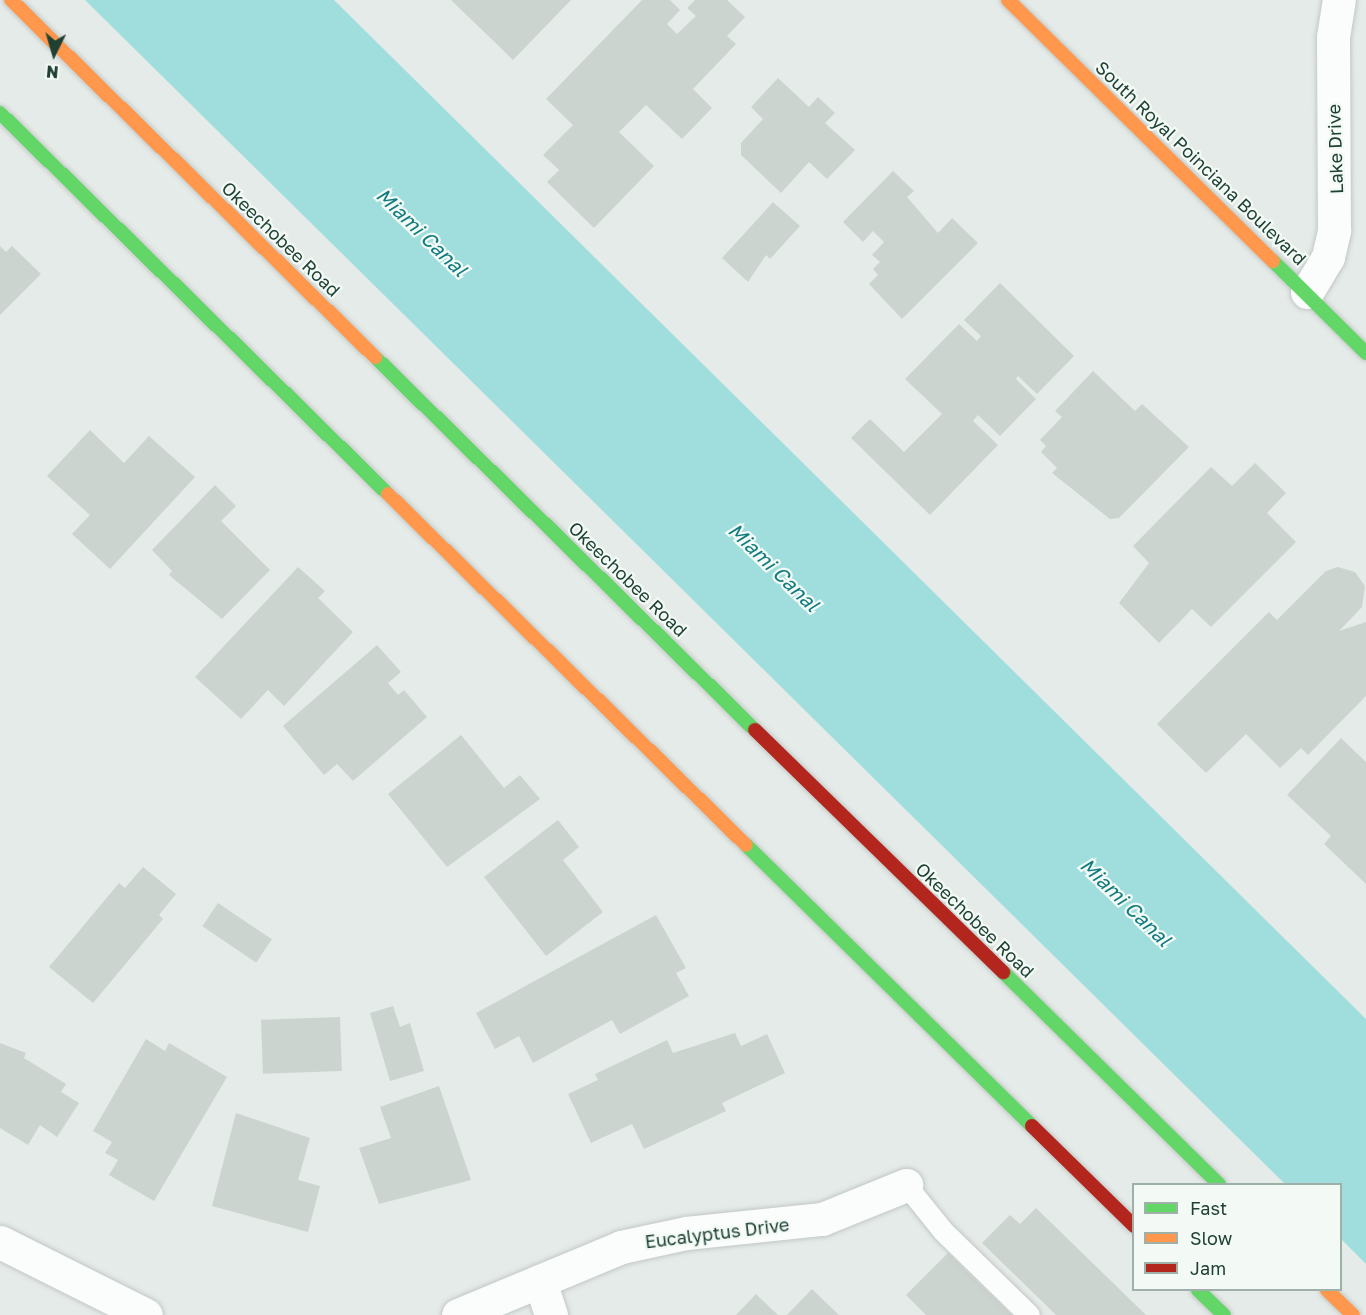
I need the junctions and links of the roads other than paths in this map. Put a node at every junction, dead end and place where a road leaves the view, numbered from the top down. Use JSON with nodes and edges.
{"nodes":[{"id":1,"x":11,"y":0,"type":"edge"},
{"id":2,"x":1008,"y":0,"type":"edge"},
{"id":3,"x":1339,"y":0,"type":"edge"},
{"id":4,"x":0,"y":113,"type":"edge"},
{"id":5,"x":1307,"y":292,"type":"junction"},
{"id":6,"x":1366,"y":353,"type":"edge"},
{"id":7,"x":1218,"y":1183,"type":"edge"},
{"id":8,"x":906,"y":1185,"type":"joint"},
{"id":9,"x":1132,"y":1224,"type":"edge"},
{"id":10,"x":0,"y":1242,"type":"edge"},
{"id":11,"x":540,"y":1281,"type":"junction"},
{"id":12,"x":1199,"y":1291,"type":"edge"},
{"id":13,"x":1327,"y":1291,"type":"edge"},
{"id":14,"x":461,"y":1314,"type":"edge"},
{"id":15,"x":146,"y":1315,"type":"edge"},
{"id":16,"x":551,"y":1315,"type":"edge"},
{"id":17,"x":1029,"y":1315,"type":"edge"},
{"id":18,"x":1224,"y":1315,"type":"edge"},
{"id":19,"x":1353,"y":1315,"type":"edge"}],
"edges":[{"from":1,"to":7,"type":"main road","name":"Okeechobee Road"},
{"from":2,"to":5,"type":"main road","name":"South Royal Poinciana Boulevard"},
{"from":3,"to":5,"type":"street","name":"Lake Drive"},
{"from":4,"to":9,"type":"main road"},
{"from":5,"to":6,"type":"main road","name":"South Royal Poinciana Boulevard"},
{"from":8,"to":11,"type":"street","name":"Eucalyptus Drive"},
{"from":8,"to":17,"type":"lane"},
{"from":10,"to":15,"type":"street"},
{"from":11,"to":14,"type":"street","name":"Eucalyptus Drive"},
{"from":11,"to":16,"type":"street"},
{"from":12,"to":18,"type":"main road"},
{"from":13,"to":19,"type":"main road"}]}
